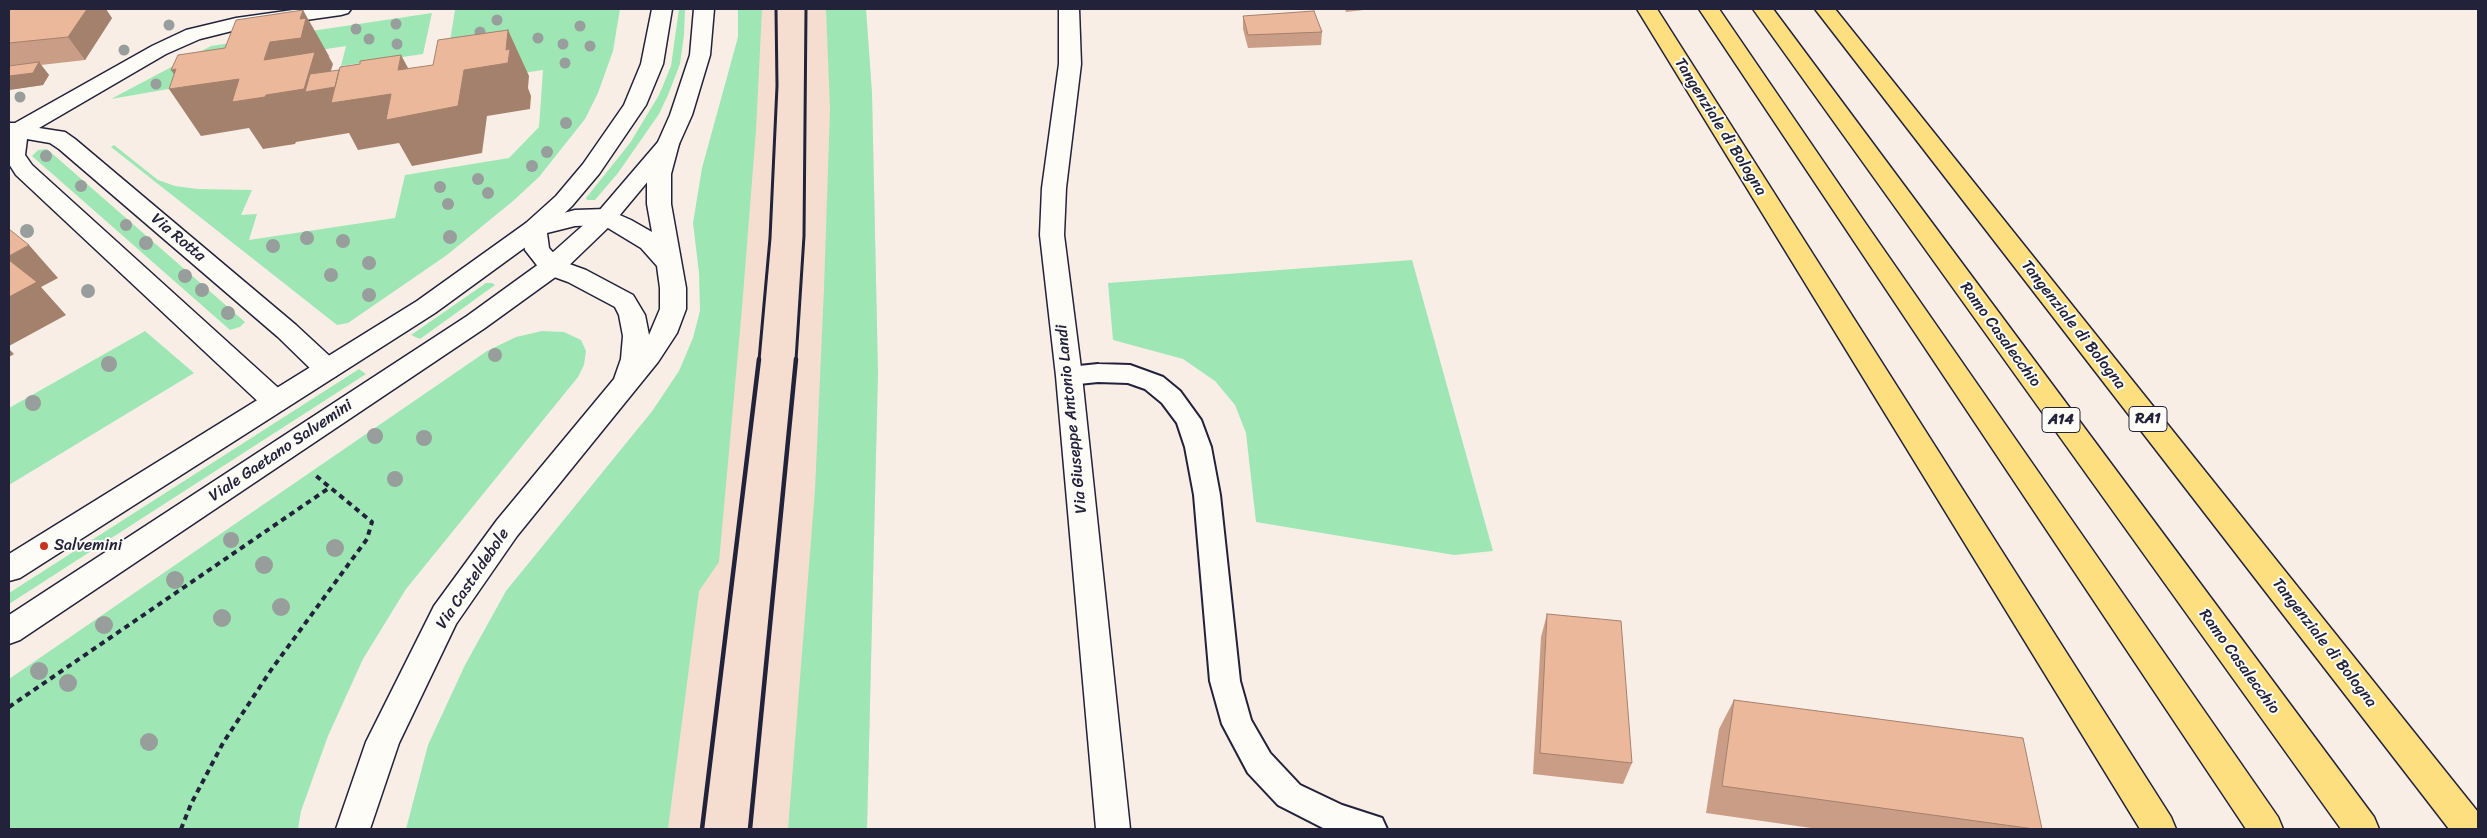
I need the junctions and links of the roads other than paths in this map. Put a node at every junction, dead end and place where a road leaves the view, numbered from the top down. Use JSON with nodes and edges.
{"nodes":[{"id":1,"x":341,"y":9,"type":"edge"},
{"id":2,"x":662,"y":9,"type":"edge"},
{"id":3,"x":704,"y":9,"type":"edge"},
{"id":4,"x":1069,"y":9,"type":"edge"},
{"id":5,"x":1647,"y":9,"type":"edge"},
{"id":6,"x":1709,"y":9,"type":"edge"},
{"id":7,"x":1763,"y":9,"type":"edge"},
{"id":8,"x":1825,"y":9,"type":"edge"},
{"id":9,"x":13,"y":130,"type":"edge"},
{"id":10,"x":668,"y":144,"type":"junction"},
{"id":11,"x":660,"y":204,"type":"joint"},
{"id":12,"x":606,"y":217,"type":"junction"},
{"id":13,"x":534,"y":229,"type":"junction"},
{"id":14,"x":668,"y":263,"type":"junction"},
{"id":15,"x":552,"y":267,"type":"junction"},
{"id":16,"x":327,"y":369,"type":"junction"},
{"id":17,"x":1069,"y":376,"type":"junction"},
{"id":18,"x":626,"y":382,"type":"junction"},
{"id":19,"x":275,"y":401,"type":"junction"},
{"id":20,"x":9,"y":569,"type":"edge"},
{"id":21,"x":9,"y":631,"type":"edge"},
{"id":22,"x":352,"y":829,"type":"edge"},
{"id":23,"x":1113,"y":829,"type":"edge"},
{"id":24,"x":1371,"y":829,"type":"edge"},
{"id":25,"x":2159,"y":829,"type":"edge"},
{"id":26,"x":2266,"y":829,"type":"edge"},
{"id":27,"x":2362,"y":829,"type":"edge"},
{"id":28,"x":2470,"y":829,"type":"edge"}],
"edges":[{"from":1,"to":9,"type":"street"},
{"from":2,"to":13,"type":"street"},
{"from":3,"to":10,"type":"street","name":"Viale Gaetano Salvemini"},
{"from":4,"to":17,"type":"street","name":"Via Giuseppe Antonio Landi"},
{"from":5,"to":25,"type":"highway","name":"Tangenziale di Bologna"},
{"from":6,"to":26,"type":"highway"},
{"from":7,"to":27,"type":"highway","name":"Ramo Casalecchio","number":"A14"},
{"from":8,"to":28,"type":"highway","name":"Tangenziale di Bologna","number":"RA1"},
{"from":9,"to":16,"type":"street","name":"Via Rotta"},
{"from":9,"to":19,"type":"street"},
{"from":10,"to":11,"type":"street","name":"Viale Gaetano Salvemini"},
{"from":10,"to":12,"type":"street","name":"Viale Gaetano Salvemini"},
{"from":11,"to":14,"type":"street","name":"Via Casteldebole"},
{"from":12,"to":13,"type":"street"},
{"from":12,"to":14,"type":"street","name":"Via Casteldebole"},
{"from":12,"to":15,"type":"street","name":"Viale Gaetano Salvemini"},
{"from":13,"to":15,"type":"street"},
{"from":13,"to":16,"type":"street"},
{"from":14,"to":18,"type":"street","name":"Via Casteldebole"},
{"from":15,"to":18,"type":"street","name":"Via Casteldebole"},
{"from":15,"to":21,"type":"street","name":"Viale Gaetano Salvemini"},
{"from":16,"to":19,"type":"street"},
{"from":17,"to":23,"type":"street","name":"Via Giuseppe Antonio Landi"},
{"from":17,"to":24,"type":"lane"},
{"from":18,"to":22,"type":"street","name":"Via Casteldebole"},
{"from":19,"to":20,"type":"street"}]}
